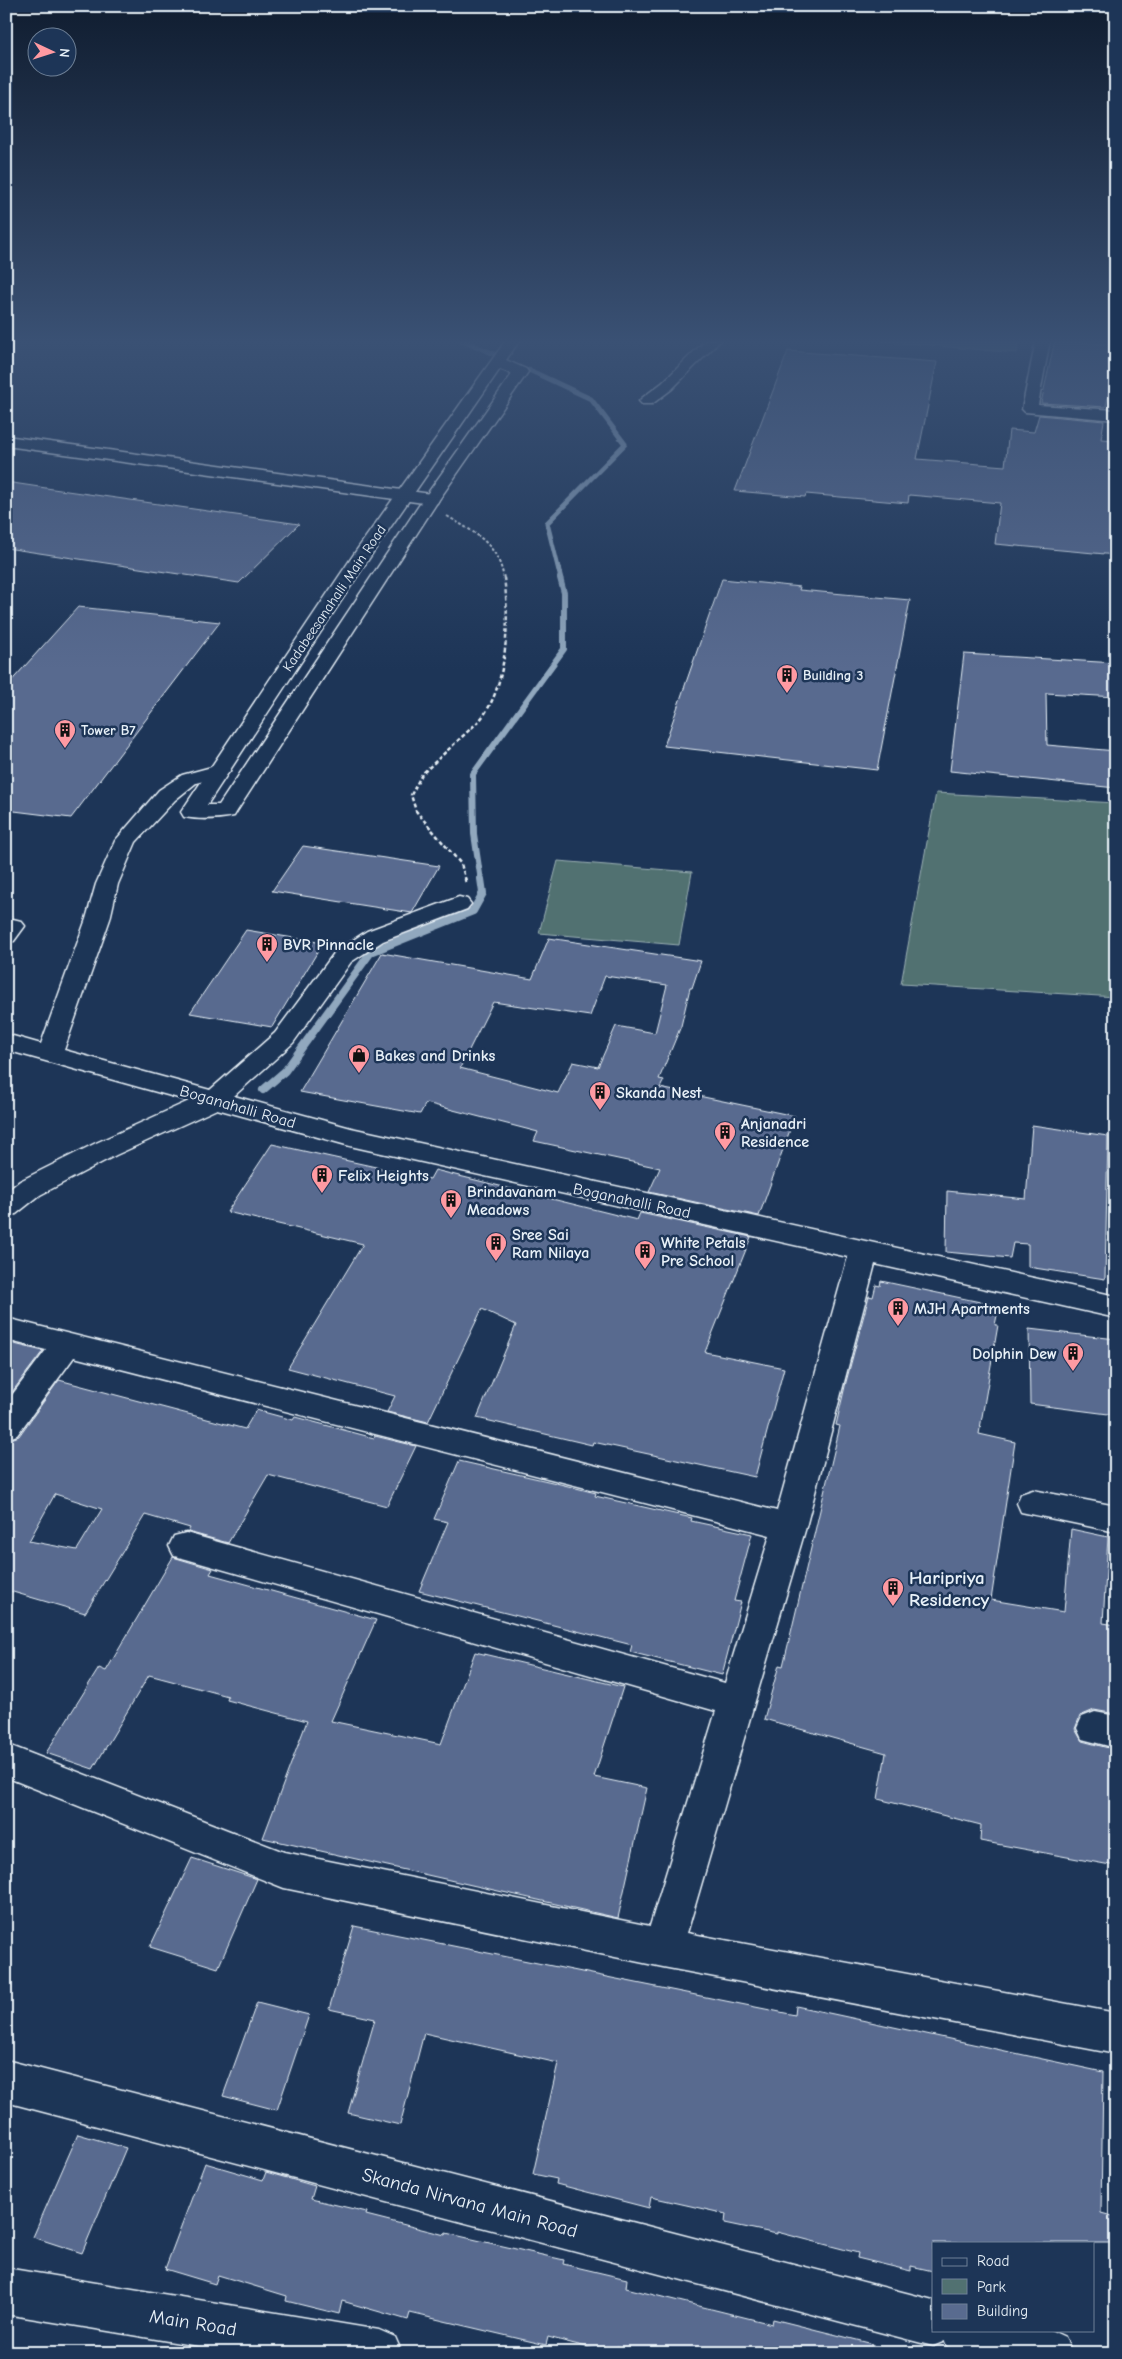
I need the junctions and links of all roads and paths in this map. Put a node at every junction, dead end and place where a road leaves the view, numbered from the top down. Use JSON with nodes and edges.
{"nodes":[{"id":1,"x":63,"y":450,"type":"edge"},
{"id":2,"x":435,"y":450,"type":"edge"},
{"id":3,"x":466,"y":450,"type":"edge"},
{"id":4,"x":6,"y":456,"type":"edge"},
{"id":5,"x":398,"y":503,"type":"junction"},
{"id":6,"x":427,"y":506,"type":"junction"},
{"id":7,"x":219,"y":772,"type":"junction"},
{"id":8,"x":459,"y":904,"type":"joint"},
{"id":9,"x":6,"y":1042,"type":"edge"},
{"id":10,"x":50,"y":1054,"type":"junction"},
{"id":11,"x":214,"y":1100,"type":"junction"},
{"id":12,"x":6,"y":1207,"type":"edge"},
{"id":13,"x":864,"y":1251,"type":"junction"},
{"id":14,"x":1116,"y":1307,"type":"edge"},
{"id":15,"x":6,"y":1329,"type":"edge"},
{"id":16,"x":67,"y":1344,"type":"junction"},
{"id":17,"x":6,"y":1427,"type":"edge"},
{"id":18,"x":1033,"y":1503,"type":"dead end"},
{"id":19,"x":1116,"y":1520,"type":"edge"},
{"id":20,"x":789,"y":1528,"type":"junction"},
{"id":21,"x":186,"y":1546,"type":"dead end"},
{"id":22,"x":737,"y":1702,"type":"junction"},
{"id":23,"x":6,"y":1760,"type":"edge"},
{"id":24,"x":663,"y":1948,"type":"junction"},
{"id":25,"x":1116,"y":2034,"type":"edge"},
{"id":26,"x":6,"y":2081,"type":"edge"},
{"id":27,"x":6,"y":2291,"type":"edge"},
{"id":28,"x":932,"y":2323,"type":"edge"},
{"id":29,"x":970,"y":2332,"type":"edge"},
{"id":30,"x":379,"y":2353,"type":"edge"},
{"id":31,"x":1049,"y":2353,"type":"edge"}],
"edges":[{"from":1,"to":5,"type":"street"},
{"from":2,"to":5,"type":"street","name":"Kadabeesanahalli Main Road"},
{"from":3,"to":6,"type":"street","name":"Kadabeesanahalli Main Road"},
{"from":4,"to":5,"type":"street"},
{"from":5,"to":6,"type":"street"},
{"from":5,"to":7,"type":"street","name":"Kadabeesanahalli Main Road"},
{"from":6,"to":7,"type":"street","name":"Kadabeesanahalli Main Road"},
{"from":6,"to":8,"type":"path"},
{"from":7,"to":10,"type":"street"},
{"from":8,"to":11,"type":"street"},
{"from":9,"to":10,"type":"street","name":"Boganahalli Road"},
{"from":10,"to":11,"type":"street","name":"Boganahalli Road"},
{"from":11,"to":12,"type":"street"},
{"from":11,"to":13,"type":"street","name":"Boganahalli Road"},
{"from":13,"to":14,"type":"street","name":"Boganahalli Road"},
{"from":13,"to":20,"type":"street"},
{"from":15,"to":16,"type":"street"},
{"from":16,"to":17,"type":"street"},
{"from":16,"to":20,"type":"street"},
{"from":18,"to":19,"type":"street"},
{"from":20,"to":22,"type":"street"},
{"from":21,"to":22,"type":"street"},
{"from":22,"to":24,"type":"street"},
{"from":23,"to":24,"type":"street"},
{"from":24,"to":25,"type":"street"},
{"from":26,"to":28,"type":"street","name":"Skanda Nirvana Main Road"},
{"from":27,"to":30,"type":"street","name":"Main Road"},
{"from":29,"to":31,"type":"street"}]}
